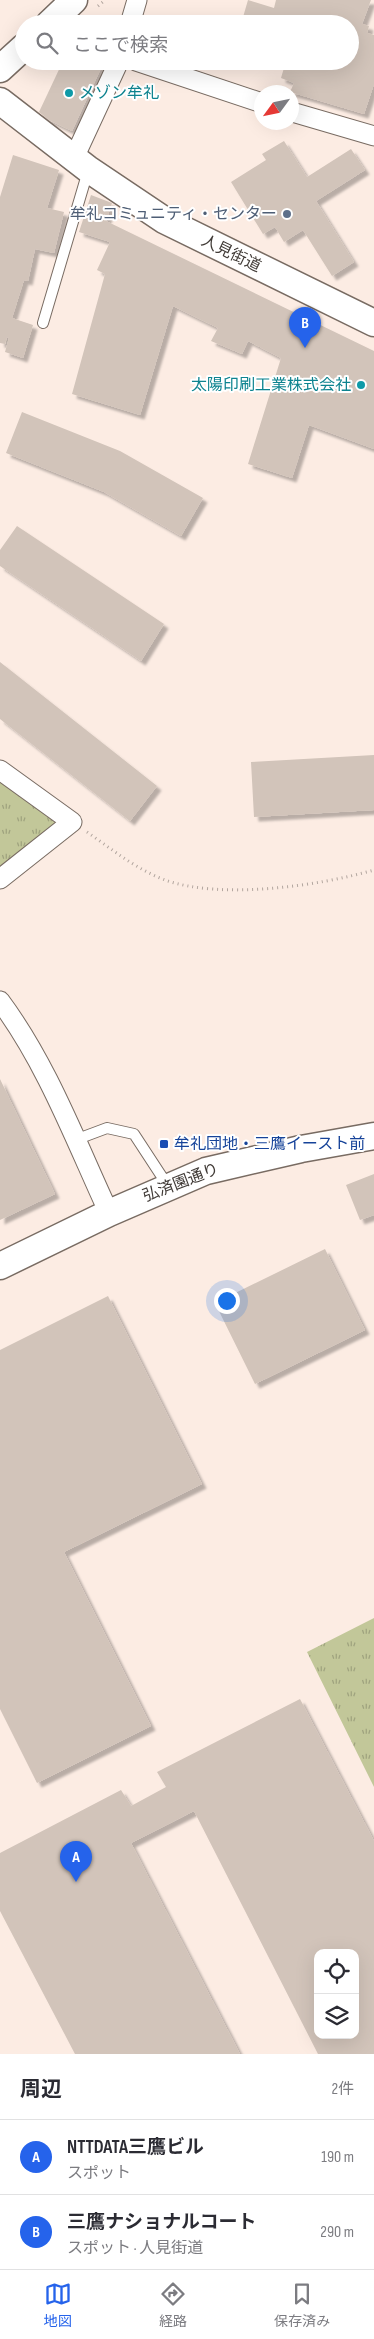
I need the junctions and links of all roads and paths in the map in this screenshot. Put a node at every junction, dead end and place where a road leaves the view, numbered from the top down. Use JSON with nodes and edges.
{"nodes":[{"id":1,"x":74,"y":0,"type":"edge"},
{"id":2,"x":136,"y":0,"type":"edge"},
{"id":3,"x":58,"y":15,"type":"edge"},
{"id":4,"x":132,"y":15,"type":"edge"},
{"id":5,"x":15,"y":55,"type":"edge"},
{"id":6,"x":0,"y":69,"type":"edge"},
{"id":7,"x":116,"y":70,"type":"edge"},
{"id":8,"x":163,"y":70,"type":"edge"},
{"id":9,"x":254,"y":100,"type":"edge"},
{"id":10,"x":0,"y":101,"type":"edge"},
{"id":11,"x":299,"y":114,"type":"edge"},
{"id":12,"x":374,"y":136,"type":"edge"},
{"id":13,"x":81,"y":163,"type":"junction"},
{"id":14,"x":43,"y":323,"type":"dead end"},
{"id":15,"x":374,"y":323,"type":"edge"},
{"id":16,"x":0,"y":770,"type":"edge"},
{"id":17,"x":72,"y":822,"type":"junction"},
{"id":18,"x":374,"y":870,"type":"edge"},
{"id":19,"x":0,"y":879,"type":"edge"},
{"id":20,"x":0,"y":1001,"type":"edge"},
{"id":21,"x":374,"y":1136,"type":"edge"},
{"id":22,"x":75,"y":1140,"type":"junction"},
{"id":23,"x":169,"y":1186,"type":"junction"},
{"id":24,"x":109,"y":1212,"type":"junction"},
{"id":25,"x":0,"y":1266,"type":"edge"}],
"edges":[{"from":1,"to":3,"type":"street"},
{"from":2,"to":4,"type":"street"},
{"from":5,"to":6,"type":"street"},
{"from":7,"to":13,"type":"street"},
{"from":8,"to":9,"type":"street"},
{"from":10,"to":13,"type":"street","name":"人見街道"},
{"from":11,"to":12,"type":"street"},
{"from":13,"to":14,"type":"lane"},
{"from":13,"to":15,"type":"street","name":"人見街道"},
{"from":16,"to":17,"type":"street"},
{"from":17,"to":18,"type":"path"},
{"from":17,"to":19,"type":"street"},
{"from":20,"to":22,"type":"street"},
{"from":21,"to":23,"type":"street","name":"弘済園通り"},
{"from":22,"to":23,"type":"lane"},
{"from":22,"to":24,"type":"street"},
{"from":23,"to":24,"type":"street","name":"弘済園通り"},
{"from":24,"to":25,"type":"street","name":"弘済園通り"}]}
